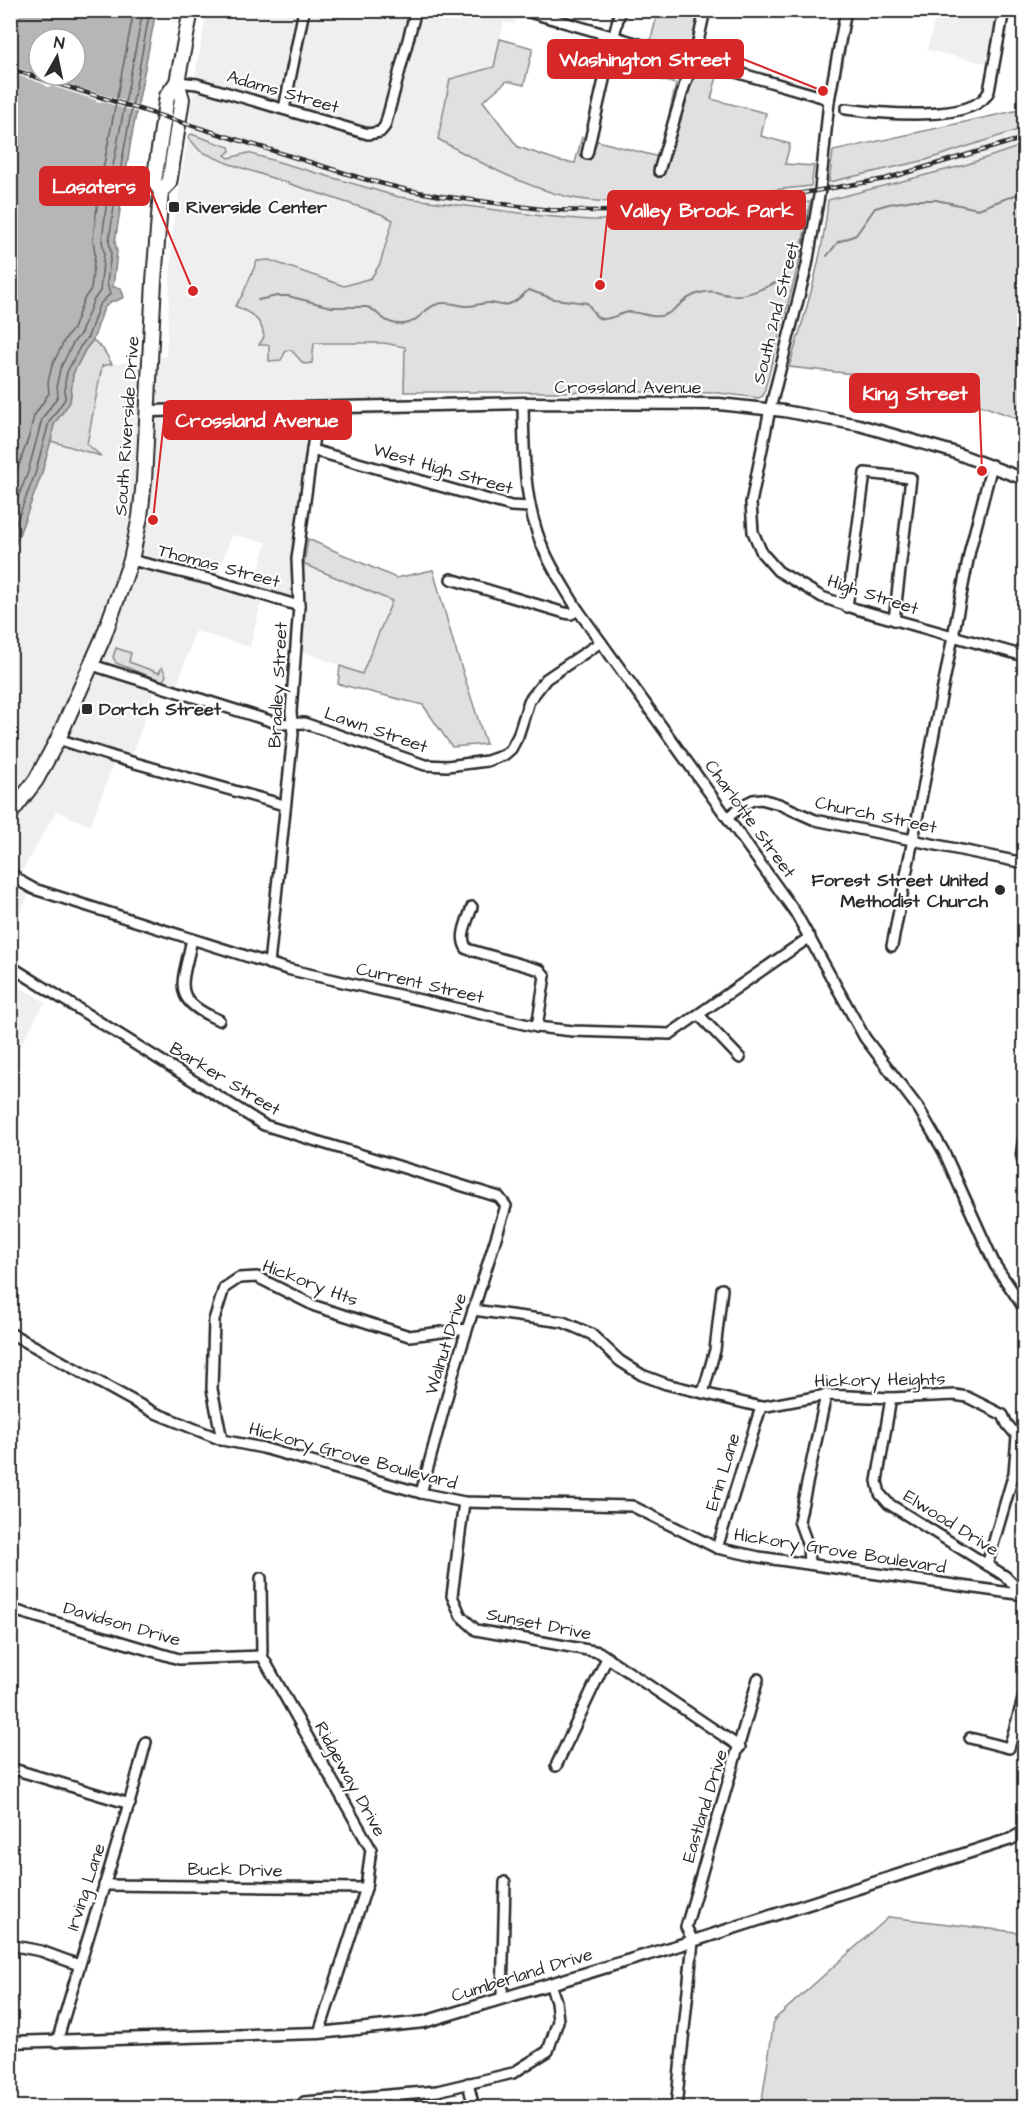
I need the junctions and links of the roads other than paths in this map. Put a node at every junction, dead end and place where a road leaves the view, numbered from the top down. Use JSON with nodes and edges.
{"nodes":[{"id":1,"x":191,"y":10,"type":"edge"},
{"id":2,"x":304,"y":10,"type":"edge"},
{"id":3,"x":416,"y":10,"type":"edge"},
{"id":4,"x":522,"y":10,"type":"edge"},
{"id":5,"x":620,"y":10,"type":"edge"},
{"id":6,"x":705,"y":10,"type":"edge"},
{"id":7,"x":846,"y":10,"type":"edge"},
{"id":8,"x":1004,"y":10,"type":"edge"},
{"id":9,"x":615,"y":37,"type":"junction"},
{"id":10,"x":694,"y":60,"type":"junction"},
{"id":11,"x":177,"y":82,"type":"junction"},
{"id":12,"x":829,"y":101,"type":"junction"},
{"id":13,"x":284,"y":109,"type":"junction"},
{"id":14,"x":846,"y":109,"type":"dead end"},
{"id":15,"x":587,"y":154,"type":"dead end"},
{"id":16,"x":659,"y":171,"type":"dead end"},
{"id":17,"x":523,"y":403,"type":"junction"},
{"id":18,"x":318,"y":407,"type":"junction"},
{"id":19,"x":770,"y":409,"type":"junction"},
{"id":20,"x":149,"y":411,"type":"junction"},
{"id":21,"x":312,"y":450,"type":"junction"},
{"id":22,"x":992,"y":465,"type":"junction"},
{"id":23,"x":1024,"y":479,"type":"edge"},
{"id":24,"x":530,"y":507,"type":"junction"},
{"id":25,"x":131,"y":560,"type":"junction"},
{"id":26,"x":450,"y":579,"type":"dead end"},
{"id":27,"x":299,"y":606,"type":"junction"},
{"id":28,"x":847,"y":607,"type":"junction"},
{"id":29,"x":578,"y":610,"type":"junction"},
{"id":30,"x":894,"y":620,"type":"junction"},
{"id":31,"x":953,"y":636,"type":"junction"},
{"id":32,"x":601,"y":642,"type":"junction"},
{"id":33,"x":1024,"y":656,"type":"edge"},
{"id":34,"x":92,"y":665,"type":"junction"},
{"id":35,"x":292,"y":723,"type":"junction"},
{"id":36,"x":58,"y":739,"type":"junction"},
{"id":37,"x":284,"y":805,"type":"junction"},
{"id":38,"x":10,"y":814,"type":"edge"},
{"id":39,"x":728,"y":817,"type":"junction"},
{"id":40,"x":913,"y":840,"type":"junction"},
{"id":41,"x":1024,"y":863,"type":"edge"},
{"id":42,"x":10,"y":872,"type":"edge"},
{"id":43,"x":472,"y":907,"type":"dead end"},
{"id":44,"x":810,"y":937,"type":"junction"},
{"id":45,"x":192,"y":939,"type":"junction"},
{"id":46,"x":892,"y":946,"type":"dead end"},
{"id":47,"x":269,"y":964,"type":"junction"},
{"id":48,"x":10,"y":966,"type":"edge"},
{"id":49,"x":699,"y":1015,"type":"junction"},
{"id":50,"x":219,"y":1020,"type":"dead end"},
{"id":51,"x":537,"y":1027,"type":"junction"},
{"id":52,"x":740,"y":1058,"type":"dead end"},
{"id":53,"x":1024,"y":1139,"type":"edge"},
{"id":54,"x":1024,"y":1162,"type":"edge"},
{"id":55,"x":506,"y":1206,"type":"joint"},
{"id":56,"x":722,"y":1289,"type":"dead end"},
{"id":57,"x":1024,"y":1308,"type":"edge"},
{"id":58,"x":473,"y":1310,"type":"junction"},
{"id":59,"x":467,"y":1329,"type":"junction"},
{"id":60,"x":10,"y":1333,"type":"edge"},
{"id":61,"x":703,"y":1393,"type":"junction"},
{"id":62,"x":826,"y":1395,"type":"junction"},
{"id":63,"x":891,"y":1398,"type":"junction"},
{"id":64,"x":761,"y":1407,"type":"junction"},
{"id":65,"x":222,"y":1440,"type":"junction"},
{"id":66,"x":421,"y":1493,"type":"junction"},
{"id":67,"x":464,"y":1502,"type":"junction"},
{"id":68,"x":717,"y":1548,"type":"junction"},
{"id":69,"x":809,"y":1564,"type":"junction"},
{"id":70,"x":987,"y":1565,"type":"junction"},
{"id":71,"x":261,"y":1578,"type":"dead end"},
{"id":72,"x":1024,"y":1595,"type":"edge"},
{"id":73,"x":10,"y":1609,"type":"edge"},
{"id":74,"x":262,"y":1656,"type":"junction"},
{"id":75,"x":607,"y":1658,"type":"junction"},
{"id":76,"x":758,"y":1679,"type":"dead end"},
{"id":77,"x":1024,"y":1696,"type":"edge"},
{"id":78,"x":970,"y":1738,"type":"dead end"},
{"id":79,"x":146,"y":1742,"type":"dead end"},
{"id":80,"x":740,"y":1747,"type":"junction"},
{"id":81,"x":556,"y":1766,"type":"dead end"},
{"id":82,"x":10,"y":1768,"type":"edge"},
{"id":83,"x":130,"y":1804,"type":"junction"},
{"id":84,"x":1024,"y":1832,"type":"edge"},
{"id":85,"x":505,"y":1882,"type":"dead end"},
{"id":86,"x":104,"y":1885,"type":"junction"},
{"id":87,"x":366,"y":1888,"type":"junction"},
{"id":88,"x":693,"y":1941,"type":"junction"},
{"id":89,"x":10,"y":1945,"type":"edge"},
{"id":90,"x":79,"y":1965,"type":"junction"},
{"id":91,"x":550,"y":1984,"type":"junction"},
{"id":92,"x":502,"y":1998,"type":"junction"},
{"id":93,"x":319,"y":2033,"type":"junction"},
{"id":94,"x":10,"y":2042,"type":"edge"},
{"id":95,"x":57,"y":2042,"type":"junction"},
{"id":96,"x":468,"y":2084,"type":"junction"},
{"id":97,"x":393,"y":2095,"type":"junction"},
{"id":98,"x":304,"y":2102,"type":"dead end"},
{"id":99,"x":395,"y":2108,"type":"edge"},
{"id":100,"x":474,"y":2108,"type":"edge"},
{"id":101,"x":676,"y":2108,"type":"edge"}],
"edges":[{"from":1,"to":11,"type":"highway","name":"South Riverside Drive"},
{"from":2,"to":13,"type":"street"},
{"from":3,"to":13,"type":"street","name":"Adams Street"},
{"from":4,"to":9,"type":"street"},
{"from":5,"to":9,"type":"street"},
{"from":6,"to":10,"type":"street"},
{"from":7,"to":12,"type":"street","name":"South 2nd Street"},
{"from":8,"to":14,"type":"street"},
{"from":9,"to":10,"type":"street"},
{"from":9,"to":15,"type":"street"},
{"from":10,"to":12,"type":"street"},
{"from":10,"to":16,"type":"street"},
{"from":11,"to":13,"type":"street","name":"Adams Street"},
{"from":11,"to":20,"type":"highway","name":"South Riverside Drive"},
{"from":12,"to":19,"type":"street","name":"South 2nd Street"},
{"from":17,"to":18,"type":"main road","name":"Crossland Avenue"},
{"from":17,"to":19,"type":"main road","name":"Crossland Avenue"},
{"from":17,"to":24,"type":"street","name":"Charlotte Street"},
{"from":18,"to":20,"type":"main road","name":"Crossland Avenue"},
{"from":18,"to":21,"type":"street","name":"Bradley Street"},
{"from":19,"to":22,"type":"main road","name":"Crossland Avenue"},
{"from":19,"to":28,"type":"street","name":"High Street"},
{"from":20,"to":25,"type":"highway","name":"South Riverside Drive"},
{"from":21,"to":24,"type":"street","name":"West High Street"},
{"from":21,"to":27,"type":"street","name":"Bradley Street"},
{"from":22,"to":23,"type":"main road","name":"Crossland Avenue"},
{"from":22,"to":31,"type":"street"},
{"from":24,"to":29,"type":"street","name":"Charlotte Street"},
{"from":25,"to":27,"type":"street","name":"Thomas Street"},
{"from":25,"to":34,"type":"highway","name":"South Riverside Drive"},
{"from":26,"to":29,"type":"street"},
{"from":27,"to":35,"type":"street","name":"Bradley Street"},
{"from":28,"to":30,"type":"street","name":"High Street"},
{"from":28,"to":30,"type":"street"},
{"from":29,"to":32,"type":"street","name":"Charlotte Street"},
{"from":30,"to":31,"type":"street","name":"High Street"},
{"from":31,"to":33,"type":"street","name":"High Street"},
{"from":31,"to":40,"type":"street"},
{"from":32,"to":35,"type":"street","name":"Lawn Street"},
{"from":32,"to":39,"type":"street","name":"Charlotte Street"},
{"from":34,"to":35,"type":"street","name":"Lawn Street"},
{"from":34,"to":36,"type":"highway","name":"South Riverside Drive"},
{"from":35,"to":37,"type":"street","name":"Bradley Street"},
{"from":36,"to":37,"type":"street"},
{"from":36,"to":38,"type":"highway","name":"South Riverside Drive"},
{"from":37,"to":47,"type":"street","name":"Bradley Street"},
{"from":39,"to":40,"type":"street","name":"Church Street"},
{"from":39,"to":44,"type":"street","name":"Charlotte Street"},
{"from":40,"to":41,"type":"street","name":"Church Street"},
{"from":40,"to":46,"type":"street"},
{"from":42,"to":45,"type":"street","name":"Current Street"},
{"from":43,"to":51,"type":"street"},
{"from":44,"to":49,"type":"street","name":"Current Street"},
{"from":44,"to":57,"type":"street","name":"Charlotte Street"},
{"from":45,"to":47,"type":"street","name":"Current Street"},
{"from":45,"to":50,"type":"street"},
{"from":47,"to":51,"type":"street","name":"Current Street"},
{"from":48,"to":55,"type":"street","name":"Barker Street"},
{"from":49,"to":51,"type":"street","name":"Current Street"},
{"from":49,"to":52,"type":"street"},
{"from":53,"to":54,"type":"main road"},
{"from":55,"to":58,"type":"street","name":"Walnut Drive"},
{"from":56,"to":61,"type":"street"},
{"from":58,"to":59,"type":"street","name":"Walnut Drive"},
{"from":58,"to":61,"type":"street","name":"Hickory Heights"},
{"from":59,"to":65,"type":"street","name":"Hickory Hts"},
{"from":59,"to":66,"type":"street","name":"Walnut Drive"},
{"from":60,"to":65,"type":"street","name":"Hickory Grove Boulevard"},
{"from":61,"to":64,"type":"street","name":"Hickory Heights"},
{"from":62,"to":63,"type":"street","name":"Hickory Heights"},
{"from":62,"to":64,"type":"street","name":"Hickory Heights"},
{"from":62,"to":69,"type":"street"},
{"from":63,"to":70,"type":"street","name":"Elwood Drive"},
{"from":63,"to":70,"type":"street","name":"Hickory Heights"},
{"from":64,"to":68,"type":"street","name":"Erin Lane"},
{"from":65,"to":66,"type":"street","name":"Hickory Grove Boulevard"},
{"from":66,"to":67,"type":"street","name":"Hickory Grove Boulevard"},
{"from":67,"to":68,"type":"street","name":"Hickory Grove Boulevard"},
{"from":67,"to":75,"type":"street","name":"Sunset Drive"},
{"from":68,"to":69,"type":"street","name":"Hickory Grove Boulevard"},
{"from":69,"to":72,"type":"street","name":"Hickory Grove Boulevard"},
{"from":70,"to":72,"type":"street","name":"Elwood Drive"},
{"from":71,"to":74,"type":"street","name":"Ridgeway Drive"},
{"from":73,"to":74,"type":"street","name":"Davidson Drive"},
{"from":74,"to":87,"type":"street","name":"Ridgeway Drive"},
{"from":75,"to":80,"type":"street","name":"Sunset Drive"},
{"from":75,"to":81,"type":"street"},
{"from":76,"to":80,"type":"street","name":"Eastland Drive"},
{"from":77,"to":78,"type":"street"},
{"from":79,"to":83,"type":"street","name":"Irving Lane"},
{"from":80,"to":88,"type":"street","name":"Eastland Drive"},
{"from":82,"to":83,"type":"street"},
{"from":83,"to":86,"type":"street","name":"Irving Lane"},
{"from":84,"to":88,"type":"main road","name":"Cumberland Drive"},
{"from":85,"to":92,"type":"street"},
{"from":86,"to":87,"type":"street","name":"Buck Drive"},
{"from":86,"to":90,"type":"street","name":"Irving Lane"},
{"from":87,"to":93,"type":"street","name":"Ridgeway Drive"},
{"from":88,"to":91,"type":"main road","name":"Cumberland Drive"},
{"from":88,"to":101,"type":"street","name":"Eastland Drive"},
{"from":89,"to":90,"type":"street"},
{"from":90,"to":95,"type":"street","name":"Irving Lane"},
{"from":91,"to":92,"type":"main road","name":"Cumberland Drive"},
{"from":91,"to":96,"type":"street"},
{"from":92,"to":93,"type":"main road","name":"Cumberland Drive"},
{"from":93,"to":95,"type":"main road","name":"Cumberland Drive"},
{"from":94,"to":95,"type":"main road","name":"Cumberland Drive"},
{"from":96,"to":97,"type":"street"},
{"from":96,"to":100,"type":"street"},
{"from":97,"to":98,"type":"street"},
{"from":97,"to":99,"type":"street"}]}
